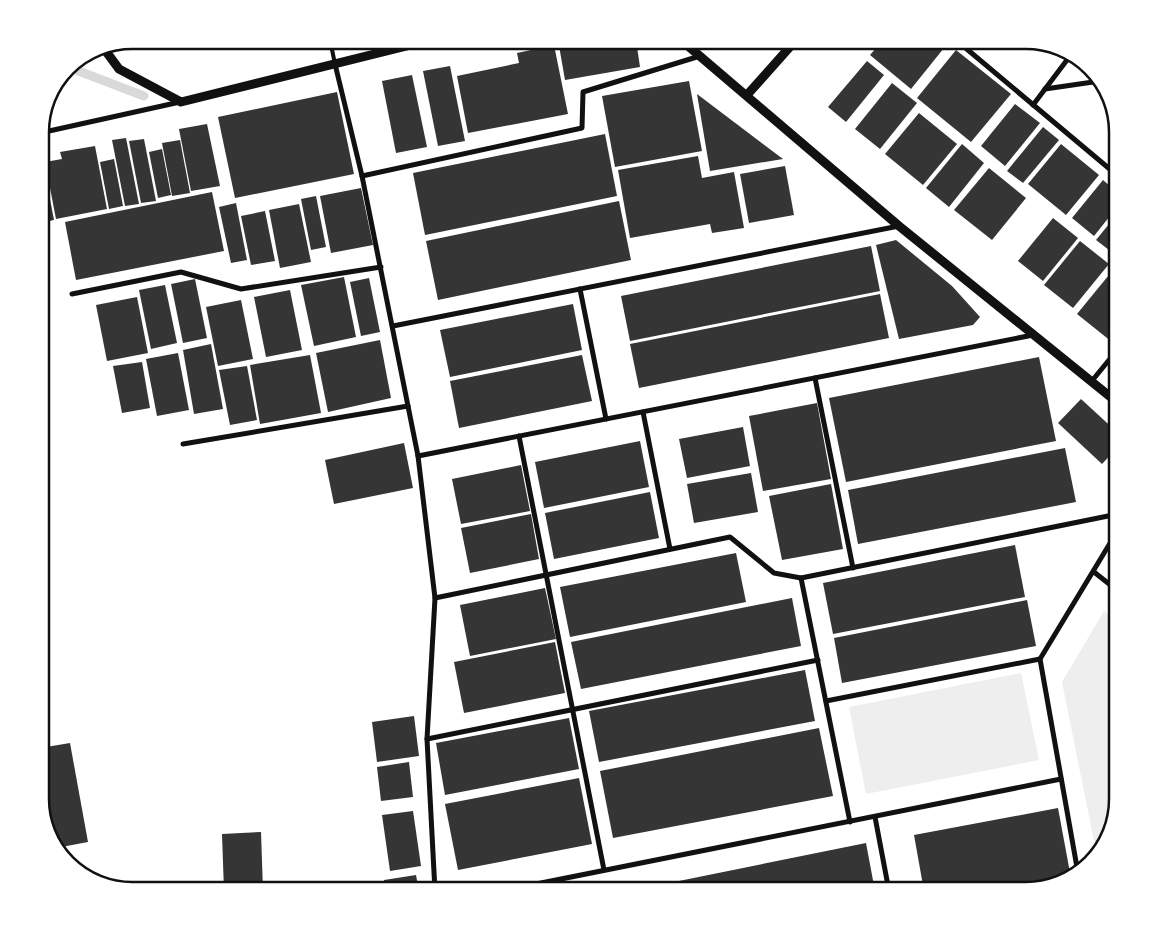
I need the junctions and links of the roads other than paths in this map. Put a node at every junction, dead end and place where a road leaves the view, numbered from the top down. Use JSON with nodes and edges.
{"nodes":[{"id":1,"x":332,"y":49,"type":"edge"},
{"id":2,"x":395,"y":49,"type":"edge"},
{"id":3,"x":691,"y":49,"type":"edge"},
{"id":4,"x":788,"y":49,"type":"edge"},
{"id":5,"x":967,"y":49,"type":"edge"},
{"id":6,"x":107,"y":53,"type":"edge"},
{"id":7,"x":700,"y":56,"type":"junction"},
{"id":8,"x":1067,"y":60,"type":"edge"},
{"id":9,"x":335,"y":64,"type":"junction"},
{"id":10,"x":1093,"y":82,"type":"edge"},
{"id":11,"x":1045,"y":89,"type":"junction"},
{"id":12,"x":747,"y":95,"type":"junction"},
{"id":13,"x":181,"y":102,"type":"junction"},
{"id":14,"x":1033,"y":105,"type":"junction"},
{"id":15,"x":49,"y":131,"type":"edge"},
{"id":16,"x":1109,"y":168,"type":"edge"},
{"id":17,"x":362,"y":176,"type":"junction"},
{"id":18,"x":899,"y":226,"type":"junction"},
{"id":19,"x":381,"y":266,"type":"junction"},
{"id":20,"x":580,"y":289,"type":"junction"},
{"id":21,"x":72,"y":294,"type":"dead end"},
{"id":22,"x":394,"y":326,"type":"junction"},
{"id":23,"x":1033,"y":336,"type":"junction"},
{"id":24,"x":1109,"y":360,"type":"edge"},
{"id":25,"x":815,"y":378,"type":"junction"},
{"id":26,"x":1091,"y":382,"type":"junction"},
{"id":27,"x":1109,"y":396,"type":"edge"},
{"id":28,"x":408,"y":406,"type":"junction"},
{"id":29,"x":643,"y":412,"type":"junction"},
{"id":30,"x":606,"y":419,"type":"junction"},
{"id":31,"x":519,"y":436,"type":"junction"},
{"id":32,"x":183,"y":444,"type":"dead end"},
{"id":33,"x":418,"y":456,"type":"junction"},
{"id":34,"x":1109,"y":516,"type":"edge"},
{"id":35,"x":1109,"y":546,"type":"edge"},
{"id":36,"x":670,"y":549,"type":"junction"},
{"id":37,"x":852,"y":568,"type":"junction"},
{"id":38,"x":1094,"y":572,"type":"junction"},
{"id":39,"x":546,"y":574,"type":"junction"},
{"id":40,"x":801,"y":578,"type":"junction"},
{"id":41,"x":1109,"y":584,"type":"edge"},
{"id":42,"x":435,"y":598,"type":"junction"},
{"id":43,"x":1040,"y":659,"type":"junction"},
{"id":44,"x":818,"y":660,"type":"junction"},
{"id":45,"x":826,"y":701,"type":"junction"},
{"id":46,"x":573,"y":709,"type":"junction"},
{"id":47,"x":427,"y":738,"type":"junction"},
{"id":48,"x":1060,"y":779,"type":"junction"},
{"id":49,"x":875,"y":817,"type":"junction"},
{"id":50,"x":850,"y":822,"type":"junction"},
{"id":51,"x":1077,"y":865,"type":"edge"},
{"id":52,"x":604,"y":870,"type":"junction"},
{"id":53,"x":435,"y":882,"type":"edge"},
{"id":54,"x":545,"y":882,"type":"edge"},
{"id":55,"x":887,"y":882,"type":"edge"}],
"edges":[{"from":1,"to":9,"type":"lane"},
{"from":2,"to":9,"type":"street"},
{"from":3,"to":7,"type":"street"},
{"from":4,"to":12,"type":"street"},
{"from":5,"to":14,"type":"street"},
{"from":6,"to":13,"type":"street"},
{"from":7,"to":12,"type":"street"},
{"from":7,"to":17,"type":"street"},
{"from":8,"to":11,"type":"street"},
{"from":9,"to":13,"type":"street"},
{"from":9,"to":17,"type":"street"},
{"from":10,"to":11,"type":"street"},
{"from":11,"to":14,"type":"street"},
{"from":12,"to":18,"type":"street"},
{"from":13,"to":15,"type":"street"},
{"from":14,"to":16,"type":"street"},
{"from":17,"to":19,"type":"street"},
{"from":18,"to":20,"type":"street"},
{"from":18,"to":23,"type":"street"},
{"from":19,"to":21,"type":"street"},
{"from":19,"to":22,"type":"street"},
{"from":20,"to":22,"type":"street"},
{"from":20,"to":30,"type":"street"},
{"from":22,"to":28,"type":"street"},
{"from":23,"to":25,"type":"street"},
{"from":23,"to":26,"type":"street"},
{"from":24,"to":26,"type":"street"},
{"from":25,"to":29,"type":"street"},
{"from":25,"to":37,"type":"street"},
{"from":26,"to":27,"type":"street"},
{"from":28,"to":32,"type":"street"},
{"from":28,"to":33,"type":"street"},
{"from":29,"to":30,"type":"street"},
{"from":29,"to":36,"type":"street"},
{"from":30,"to":31,"type":"street"},
{"from":31,"to":33,"type":"street"},
{"from":31,"to":39,"type":"street"},
{"from":33,"to":42,"type":"street"},
{"from":34,"to":37,"type":"street"},
{"from":35,"to":38,"type":"street"},
{"from":36,"to":39,"type":"street"},
{"from":36,"to":40,"type":"street"},
{"from":37,"to":40,"type":"street"},
{"from":38,"to":41,"type":"street"},
{"from":38,"to":43,"type":"street"},
{"from":39,"to":42,"type":"street"},
{"from":39,"to":46,"type":"street"},
{"from":40,"to":44,"type":"street"},
{"from":42,"to":47,"type":"street"},
{"from":43,"to":45,"type":"street"},
{"from":43,"to":48,"type":"street"},
{"from":44,"to":45,"type":"street"},
{"from":44,"to":46,"type":"street"},
{"from":45,"to":50,"type":"street"},
{"from":46,"to":47,"type":"street"},
{"from":46,"to":52,"type":"street"},
{"from":47,"to":53,"type":"street"},
{"from":48,"to":49,"type":"street"},
{"from":48,"to":51,"type":"street"},
{"from":49,"to":50,"type":"street"},
{"from":49,"to":55,"type":"street"},
{"from":50,"to":52,"type":"street"},
{"from":52,"to":54,"type":"street"}]}
